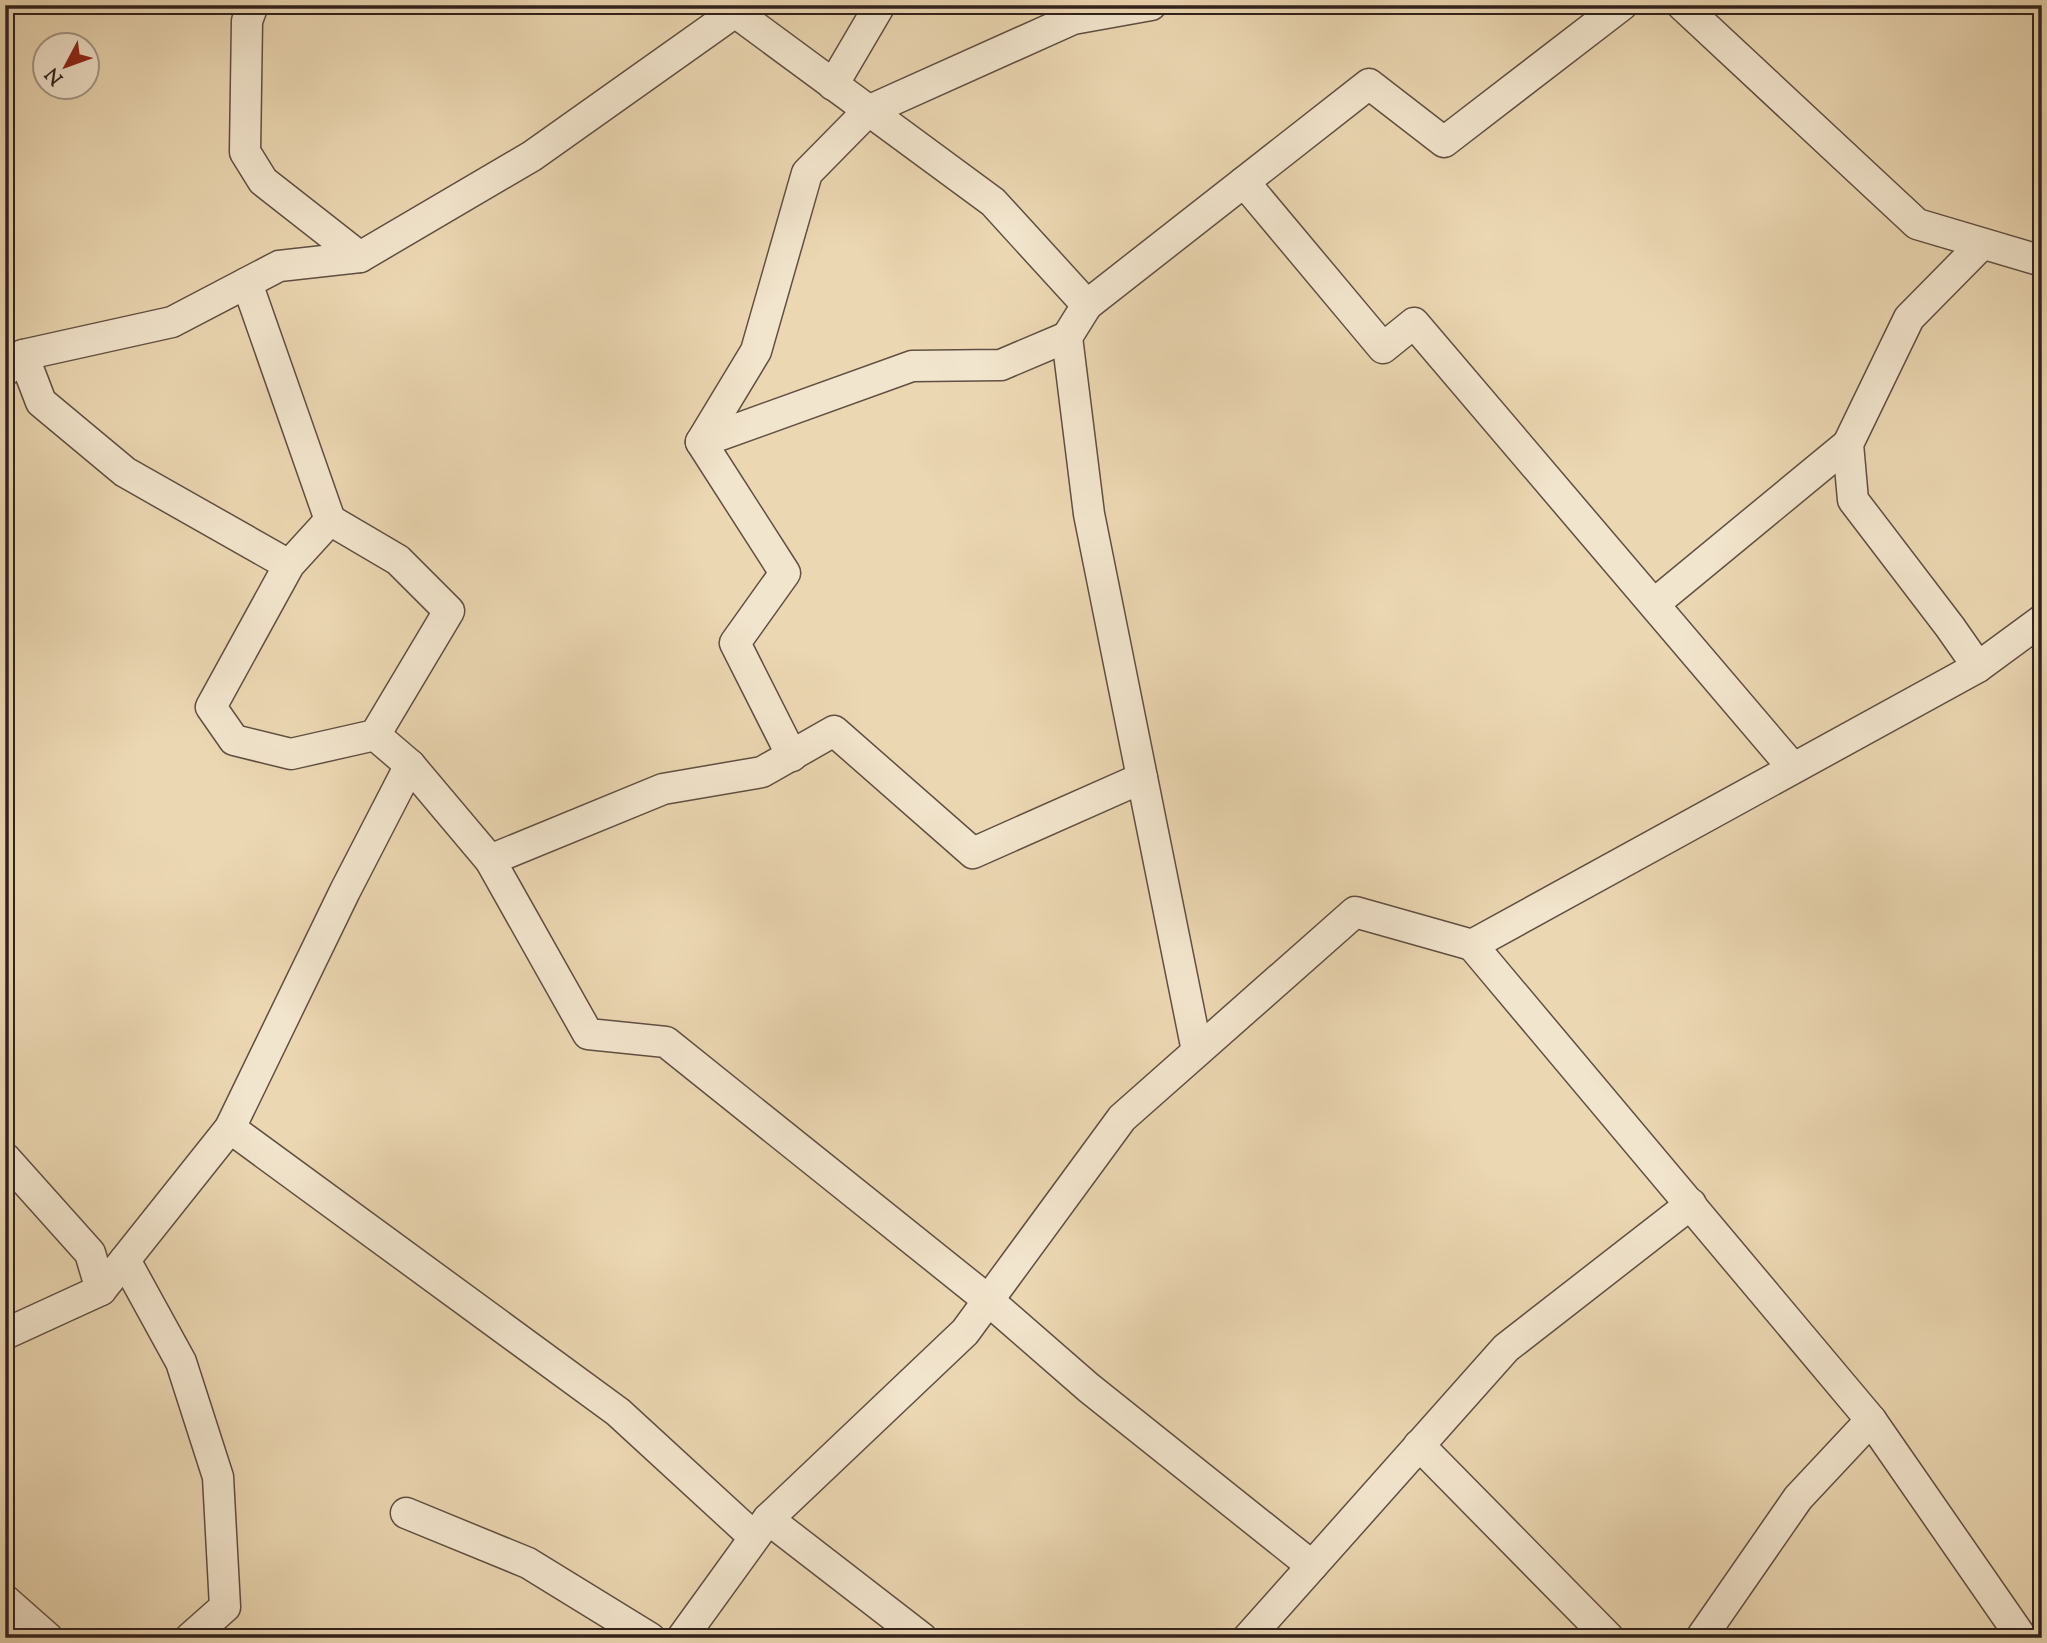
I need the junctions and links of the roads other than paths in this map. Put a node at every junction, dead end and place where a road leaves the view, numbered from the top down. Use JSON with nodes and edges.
{"nodes":[{"id":1,"x":253,"y":5,"type":"edge"},
{"id":2,"x":880,"y":5,"type":"edge"},
{"id":3,"x":1151,"y":5,"type":"edge"},
{"id":4,"x":1622,"y":5,"type":"edge"},
{"id":5,"x":1682,"y":5,"type":"edge"},
{"id":6,"x":833,"y":85,"type":"junction"},
{"id":7,"x":868,"y":111,"type":"junction"},
{"id":8,"x":1244,"y":182,"type":"junction"},
{"id":9,"x":1982,"y":244,"type":"junction"},
{"id":10,"x":360,"y":257,"type":"junction"},
{"id":11,"x":2042,"y":261,"type":"edge"},
{"id":12,"x":247,"y":283,"type":"junction"},
{"id":13,"x":1087,"y":305,"type":"junction"},
{"id":14,"x":1067,"y":337,"type":"junction"},
{"id":15,"x":14,"y":363,"type":"edge"},
{"id":16,"x":701,"y":442,"type":"junction"},
{"id":17,"x":1848,"y":444,"type":"junction"},
{"id":18,"x":330,"y":520,"type":"junction"},
{"id":19,"x":289,"y":565,"type":"junction"},
{"id":20,"x":1654,"y":604,"type":"junction"},
{"id":21,"x":2041,"y":622,"type":"edge"},
{"id":22,"x":1978,"y":667,"type":"junction"},
{"id":23,"x":375,"y":735,"type":"junction"},
{"id":24,"x":792,"y":756,"type":"junction"},
{"id":25,"x":410,"y":765,"type":"junction"},
{"id":26,"x":1794,"y":768,"type":"junction"},
{"id":27,"x":1142,"y":778,"type":"junction"},
{"id":28,"x":490,"y":860,"type":"junction"},
{"id":29,"x":1472,"y":945,"type":"junction"},
{"id":30,"x":1197,"y":1051,"type":"junction"},
{"id":31,"x":230,"y":1128,"type":"junction"},
{"id":32,"x":5,"y":1158,"type":"edge"},
{"id":33,"x":1691,"y":1204,"type":"junction"},
{"id":34,"x":125,"y":1260,"type":"junction"},
{"id":35,"x":101,"y":1290,"type":"junction"},
{"id":36,"x":988,"y":1300,"type":"junction"},
{"id":37,"x":5,"y":1334,"type":"edge"},
{"id":38,"x":1871,"y":1420,"type":"junction"},
{"id":39,"x":1419,"y":1446,"type":"junction"},
{"id":40,"x":406,"y":1513,"type":"dead end"},
{"id":41,"x":761,"y":1528,"type":"junction"},
{"id":42,"x":1312,"y":1566,"type":"junction"},
{"id":43,"x":5,"y":1600,"type":"edge"},
{"id":44,"x":48,"y":1638,"type":"edge"},
{"id":45,"x":190,"y":1638,"type":"edge"},
{"id":46,"x":650,"y":1638,"type":"edge"},
{"id":47,"x":682,"y":1638,"type":"edge"},
{"id":48,"x":922,"y":1638,"type":"edge"},
{"id":49,"x":1248,"y":1638,"type":"edge"},
{"id":50,"x":1609,"y":1638,"type":"edge"},
{"id":51,"x":1701,"y":1638,"type":"edge"},
{"id":52,"x":2022,"y":1638,"type":"edge"}],
"edges":[{"from":1,"to":10,"type":"street"},
{"from":2,"to":6,"type":"street"},
{"from":3,"to":7,"type":"street"},
{"from":4,"to":8,"type":"street"},
{"from":5,"to":9,"type":"street"},
{"from":6,"to":7,"type":"street"},
{"from":6,"to":10,"type":"street"},
{"from":7,"to":13,"type":"street"},
{"from":7,"to":16,"type":"street"},
{"from":8,"to":13,"type":"street"},
{"from":8,"to":20,"type":"street"},
{"from":9,"to":11,"type":"street"},
{"from":9,"to":17,"type":"street"},
{"from":10,"to":12,"type":"street"},
{"from":12,"to":15,"type":"street"},
{"from":12,"to":18,"type":"street"},
{"from":13,"to":14,"type":"street"},
{"from":14,"to":16,"type":"street"},
{"from":14,"to":27,"type":"street"},
{"from":15,"to":19,"type":"street"},
{"from":16,"to":24,"type":"street"},
{"from":17,"to":20,"type":"street"},
{"from":17,"to":22,"type":"street"},
{"from":18,"to":19,"type":"street"},
{"from":18,"to":23,"type":"street"},
{"from":19,"to":23,"type":"street"},
{"from":20,"to":26,"type":"street"},
{"from":21,"to":22,"type":"street"},
{"from":22,"to":26,"type":"street"},
{"from":23,"to":25,"type":"street"},
{"from":24,"to":27,"type":"street"},
{"from":24,"to":28,"type":"street"},
{"from":25,"to":28,"type":"street"},
{"from":25,"to":31,"type":"street"},
{"from":26,"to":29,"type":"street"},
{"from":27,"to":30,"type":"street"},
{"from":28,"to":36,"type":"street"},
{"from":29,"to":30,"type":"street"},
{"from":29,"to":33,"type":"street"},
{"from":30,"to":36,"type":"street"},
{"from":31,"to":34,"type":"street"},
{"from":31,"to":41,"type":"street"},
{"from":32,"to":35,"type":"street"},
{"from":33,"to":38,"type":"street"},
{"from":33,"to":39,"type":"street"},
{"from":34,"to":35,"type":"street"},
{"from":34,"to":45,"type":"street"},
{"from":35,"to":37,"type":"street"},
{"from":36,"to":41,"type":"street"},
{"from":36,"to":42,"type":"street"},
{"from":38,"to":51,"type":"street"},
{"from":38,"to":52,"type":"street"},
{"from":39,"to":42,"type":"street"},
{"from":39,"to":50,"type":"street"},
{"from":40,"to":46,"type":"street"},
{"from":41,"to":47,"type":"street"},
{"from":41,"to":48,"type":"street"},
{"from":42,"to":49,"type":"street"},
{"from":43,"to":44,"type":"street"}]}
